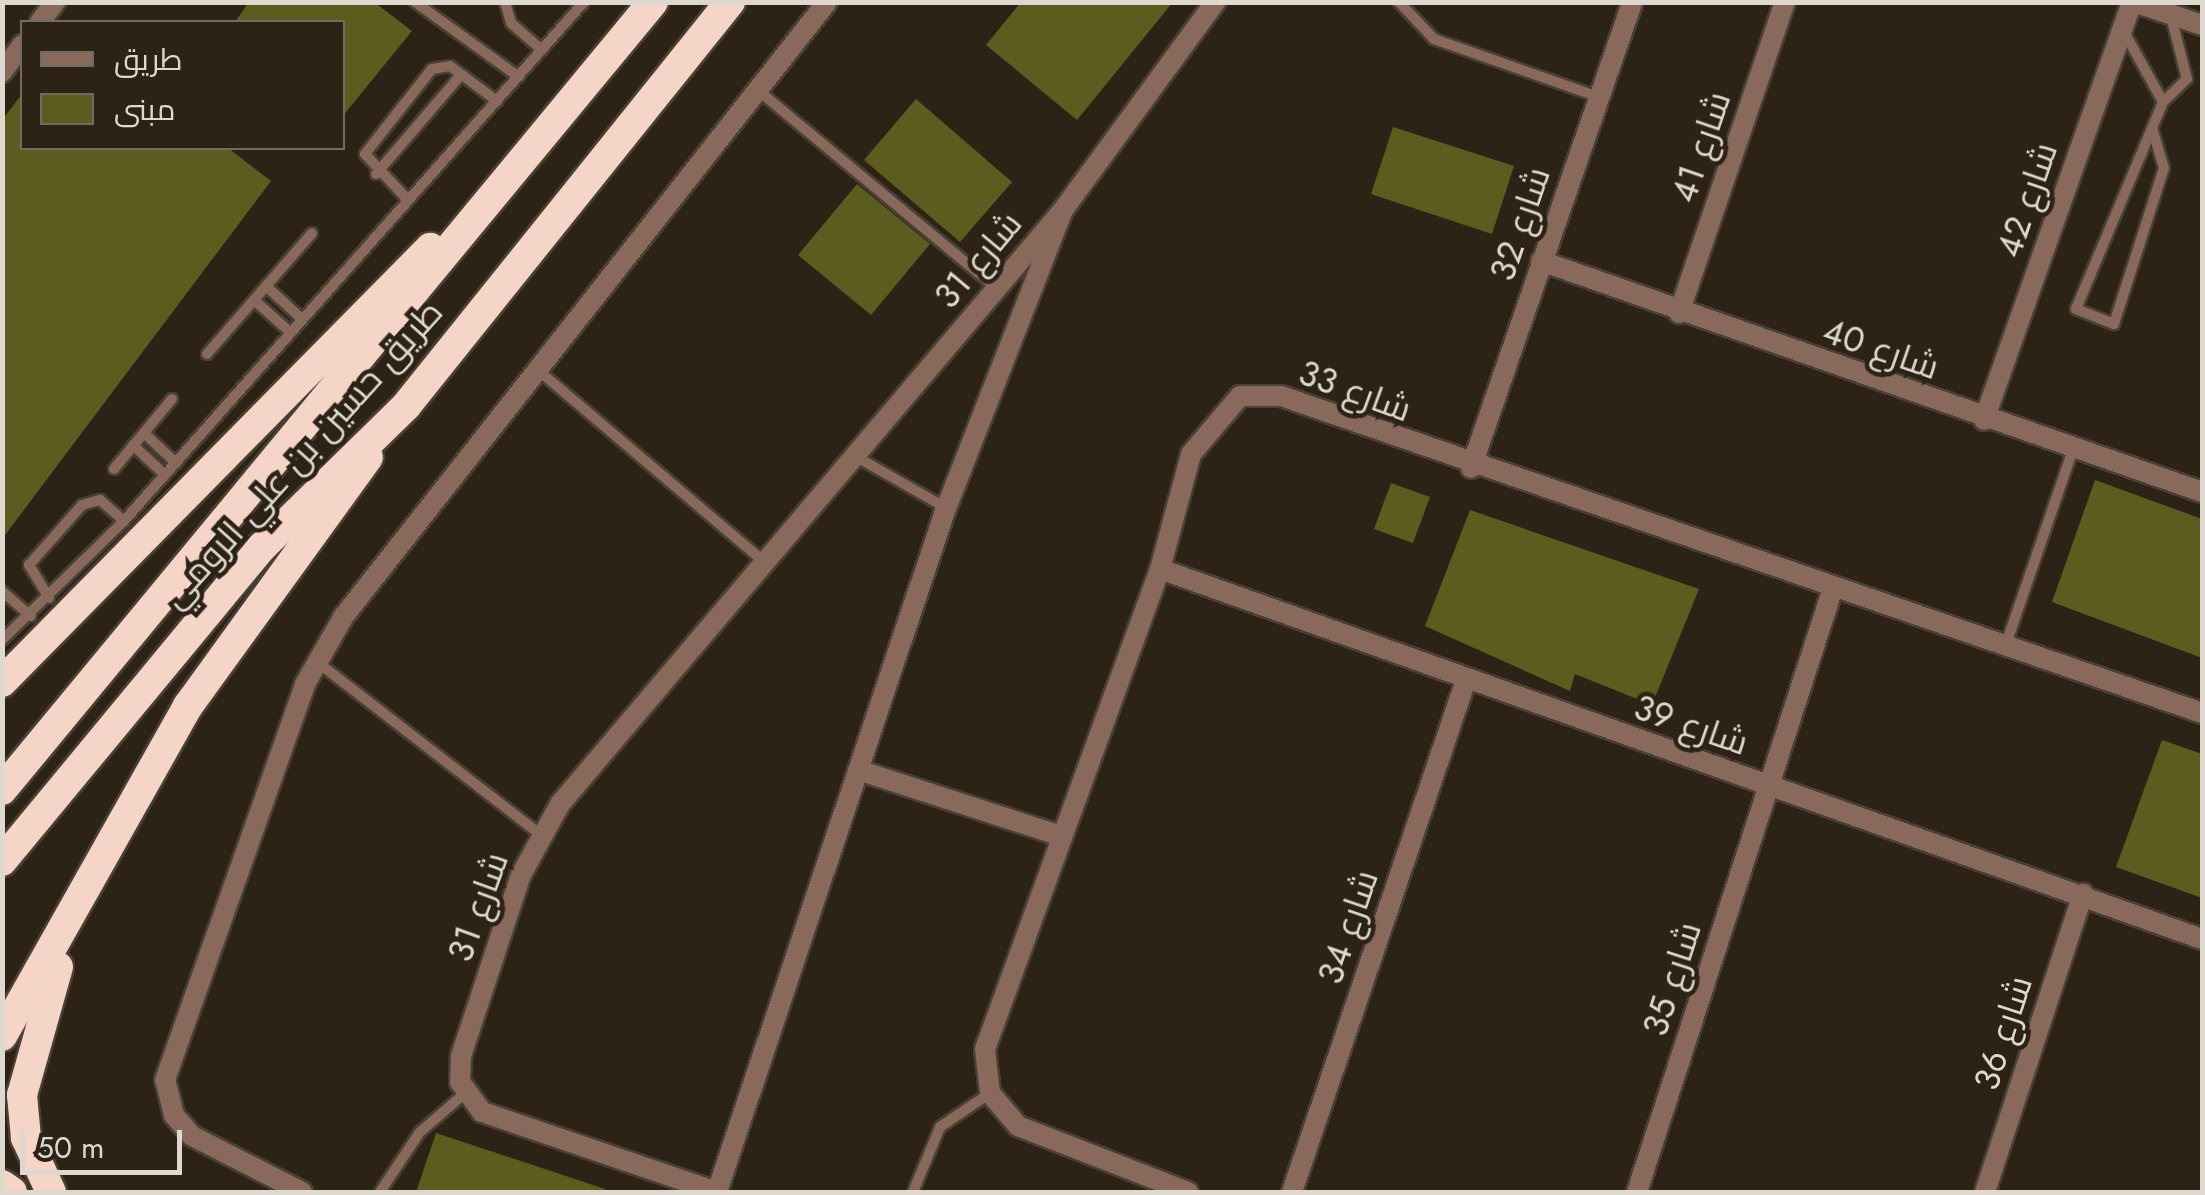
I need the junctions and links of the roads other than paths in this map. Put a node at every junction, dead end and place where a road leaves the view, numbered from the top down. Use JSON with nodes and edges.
{"nodes":[{"id":1,"x":415,"y":2,"type":"edge"},
{"id":2,"x":505,"y":2,"type":"edge"},
{"id":3,"x":584,"y":2,"type":"edge"},
{"id":4,"x":652,"y":2,"type":"edge"},
{"id":5,"x":730,"y":2,"type":"edge"},
{"id":6,"x":827,"y":2,"type":"edge"},
{"id":7,"x":1216,"y":2,"type":"edge"},
{"id":8,"x":1399,"y":2,"type":"edge"},
{"id":9,"x":1632,"y":2,"type":"edge"},
{"id":10,"x":1785,"y":2,"type":"edge"},
{"id":11,"x":2133,"y":2,"type":"edge"},
{"id":12,"x":2170,"y":14,"type":"junction"},
{"id":13,"x":2202,"y":25,"type":"edge"},
{"id":14,"x":2122,"y":29,"type":"junction"},
{"id":15,"x":20,"y":49,"type":"edge"},
{"id":16,"x":542,"y":50,"type":"junction"},
{"id":17,"x":2,"y":72,"type":"edge"},
{"id":18,"x":461,"y":75,"type":"junction"},
{"id":19,"x":519,"y":77,"type":"junction"},
{"id":20,"x":760,"y":91,"type":"junction"},
{"id":21,"x":1599,"y":97,"type":"junction"},
{"id":22,"x":497,"y":101,"type":"junction"},
{"id":23,"x":2162,"y":102,"type":"junction"},
{"id":24,"x":2152,"y":128,"type":"junction"},
{"id":25,"x":376,"y":174,"type":"junction"},
{"id":26,"x":490,"y":198,"type":"junction"},
{"id":27,"x":408,"y":200,"type":"junction"},
{"id":28,"x":1063,"y":210,"type":"junction"},
{"id":29,"x":312,"y":233,"type":"dead end"},
{"id":30,"x":1541,"y":261,"type":"junction"},
{"id":31,"x":266,"y":286,"type":"junction"},
{"id":32,"x":996,"y":288,"type":"junction"},
{"id":33,"x":254,"y":300,"type":"junction"},
{"id":34,"x":1679,"y":313,"type":"junction"},
{"id":35,"x":302,"y":318,"type":"junction"},
{"id":36,"x":290,"y":332,"type":"junction"},
{"id":37,"x":207,"y":354,"type":"dead end"},
{"id":38,"x":538,"y":370,"type":"junction"},
{"id":39,"x":172,"y":399,"type":"dead end"},
{"id":40,"x":406,"y":406,"type":"junction"},
{"id":41,"x":1984,"y":420,"type":"junction"},
{"id":42,"x":144,"y":433,"type":"junction"},
{"id":43,"x":134,"y":445,"type":"junction"},
{"id":44,"x":2073,"y":449,"type":"junction"},
{"id":45,"x":855,"y":456,"type":"junction"},
{"id":46,"x":176,"y":463,"type":"junction"},
{"id":47,"x":114,"y":468,"type":"dead end"},
{"id":48,"x":1471,"y":468,"type":"junction"},
{"id":49,"x":165,"y":475,"type":"junction"},
{"id":50,"x":2202,"y":492,"type":"edge"},
{"id":51,"x":946,"y":508,"type":"junction"},
{"id":52,"x":124,"y":521,"type":"junction"},
{"id":53,"x":764,"y":563,"type":"junction"},
{"id":54,"x":1160,"y":570,"type":"junction"},
{"id":55,"x":2,"y":591,"type":"edge"},
{"id":56,"x":1832,"y":591,"type":"junction"},
{"id":57,"x":49,"y":598,"type":"junction"},
{"id":58,"x":30,"y":616,"type":"junction"},
{"id":59,"x":2,"y":640,"type":"edge"},
{"id":60,"x":2005,"y":648,"type":"junction"},
{"id":61,"x":316,"y":660,"type":"junction"},
{"id":62,"x":2,"y":682,"type":"edge"},
{"id":63,"x":1465,"y":683,"type":"junction"},
{"id":64,"x":2202,"y":714,"type":"edge"},
{"id":65,"x":858,"y":770,"type":"junction"},
{"id":66,"x":1769,"y":785,"type":"junction"},
{"id":67,"x":2,"y":790,"type":"edge"},
{"id":68,"x":541,"y":835,"type":"junction"},
{"id":69,"x":1061,"y":836,"type":"junction"},
{"id":70,"x":2,"y":862,"type":"edge"},
{"id":71,"x":87,"y":884,"type":"junction"},
{"id":72,"x":2084,"y":894,"type":"junction"},
{"id":73,"x":2202,"y":939,"type":"edge"},
{"id":74,"x":2,"y":998,"type":"edge"},
{"id":75,"x":2,"y":1036,"type":"edge"},
{"id":76,"x":990,"y":1092,"type":"junction"},
{"id":77,"x":464,"y":1094,"type":"junction"},
{"id":78,"x":2,"y":1185,"type":"edge"},
{"id":79,"x":12,"y":1192,"type":"edge"},
{"id":80,"x":51,"y":1192,"type":"edge"},
{"id":81,"x":302,"y":1192,"type":"edge"},
{"id":82,"x":380,"y":1192,"type":"edge"},
{"id":83,"x":718,"y":1192,"type":"edge"},
{"id":84,"x":913,"y":1192,"type":"edge"},
{"id":85,"x":1188,"y":1192,"type":"edge"},
{"id":86,"x":1292,"y":1192,"type":"edge"},
{"id":87,"x":1638,"y":1192,"type":"edge"},
{"id":88,"x":1985,"y":1192,"type":"edge"}],
"edges":[{"from":1,"to":19,"type":"lane"},
{"from":2,"to":16,"type":"lane"},
{"from":3,"to":16,"type":"lane"},
{"from":4,"to":26,"type":"highway","name":"طريق حسين بن علي الرومي"},
{"from":5,"to":40,"type":"highway","name":"طريق حسين بن علي الرومي"},
{"from":6,"to":20,"type":"street"},
{"from":7,"to":28,"type":"street","name":"شارع 31"},
{"from":8,"to":21,"type":"lane"},
{"from":9,"to":21,"type":"street","name":"32 شارع"},
{"from":10,"to":34,"type":"street","name":"شارع 41"},
{"from":11,"to":12,"type":"street"},
{"from":11,"to":14,"type":"street","name":"شارع 42"},
{"from":12,"to":13,"type":"street"},
{"from":12,"to":23,"type":"lane"},
{"from":14,"to":23,"type":"lane"},
{"from":14,"to":41,"type":"street","name":"شارع 42"},
{"from":15,"to":17,"type":"street"},
{"from":16,"to":19,"type":"lane"},
{"from":18,"to":22,"type":"lane"},
{"from":18,"to":25,"type":"lane"},
{"from":18,"to":25,"type":"lane"},
{"from":19,"to":22,"type":"lane"},
{"from":20,"to":32,"type":"lane"},
{"from":20,"to":38,"type":"street"},
{"from":21,"to":30,"type":"street","name":"32 شارع"},
{"from":22,"to":27,"type":"lane"},
{"from":23,"to":24,"type":"lane"},
{"from":24,"to":24,"type":"lane"},
{"from":25,"to":27,"type":"lane"},
{"from":26,"to":62,"type":"highway"},
{"from":26,"to":67,"type":"highway","name":"طريق حسين بن علي الرومي"},
{"from":27,"to":35,"type":"lane"},
{"from":28,"to":32,"type":"street","name":"شارع 31"},
{"from":28,"to":51,"type":"street","name":"شارع 31"},
{"from":29,"to":31,"type":"lane"},
{"from":30,"to":34,"type":"street","name":"شارع 40"},
{"from":30,"to":48,"type":"street","name":"32 شارع"},
{"from":31,"to":33,"type":"lane"},
{"from":31,"to":35,"type":"lane"},
{"from":32,"to":45,"type":"street","name":"شارع 31"},
{"from":33,"to":36,"type":"lane"},
{"from":33,"to":37,"type":"lane"},
{"from":34,"to":41,"type":"street","name":"شارع 40"},
{"from":35,"to":36,"type":"lane"},
{"from":36,"to":46,"type":"lane"},
{"from":38,"to":53,"type":"lane"},
{"from":38,"to":61,"type":"street"},
{"from":39,"to":42,"type":"lane"},
{"from":40,"to":70,"type":"highway","name":"طريق حسين بن علي الرومي"},
{"from":40,"to":71,"type":"highway"},
{"from":41,"to":44,"type":"street","name":"شارع 40"},
{"from":42,"to":43,"type":"lane"},
{"from":42,"to":46,"type":"lane"},
{"from":43,"to":47,"type":"lane"},
{"from":43,"to":49,"type":"lane"},
{"from":44,"to":50,"type":"street","name":"شارع 40"},
{"from":44,"to":60,"type":"lane"},
{"from":45,"to":51,"type":"lane"},
{"from":45,"to":53,"type":"street","name":"شارع 31"},
{"from":46,"to":49,"type":"lane"},
{"from":48,"to":54,"type":"street","name":"شارع 33"},
{"from":48,"to":56,"type":"street","name":"شارع 33"},
{"from":49,"to":52,"type":"lane"},
{"from":51,"to":65,"type":"street","name":"شارع 31"},
{"from":52,"to":57,"type":"lane"},
{"from":52,"to":57,"type":"lane"},
{"from":53,"to":68,"type":"street","name":"شارع 31"},
{"from":54,"to":63,"type":"street","name":"شارع 39"},
{"from":54,"to":69,"type":"street","name":"شارع 33"},
{"from":55,"to":58,"type":"lane"},
{"from":56,"to":60,"type":"street","name":"شارع 33"},
{"from":56,"to":66,"type":"street","name":"شارع 35"},
{"from":57,"to":58,"type":"lane"},
{"from":58,"to":59,"type":"lane"},
{"from":60,"to":64,"type":"street","name":"شارع 33"},
{"from":61,"to":68,"type":"lane"},
{"from":61,"to":81,"type":"street"},
{"from":63,"to":66,"type":"street","name":"شارع 39"},
{"from":63,"to":86,"type":"street","name":"شارع 34"},
{"from":65,"to":69,"type":"street"},
{"from":65,"to":83,"type":"street","name":"شارع 31"},
{"from":66,"to":72,"type":"street","name":"شارع 39"},
{"from":66,"to":87,"type":"street","name":"شارع 35"},
{"from":68,"to":77,"type":"street","name":"شارع 31"},
{"from":69,"to":76,"type":"street","name":"شارع 33"},
{"from":71,"to":74,"type":"highway"},
{"from":71,"to":75,"type":"highway"},
{"from":71,"to":80,"type":"highway"},
{"from":72,"to":73,"type":"street","name":"شارع 39"},
{"from":72,"to":88,"type":"street","name":"شارع 36"},
{"from":76,"to":84,"type":"lane"},
{"from":76,"to":85,"type":"street"},
{"from":77,"to":82,"type":"lane"},
{"from":77,"to":83,"type":"street","name":"شارع 31"},
{"from":78,"to":79,"type":"highway"}]}
